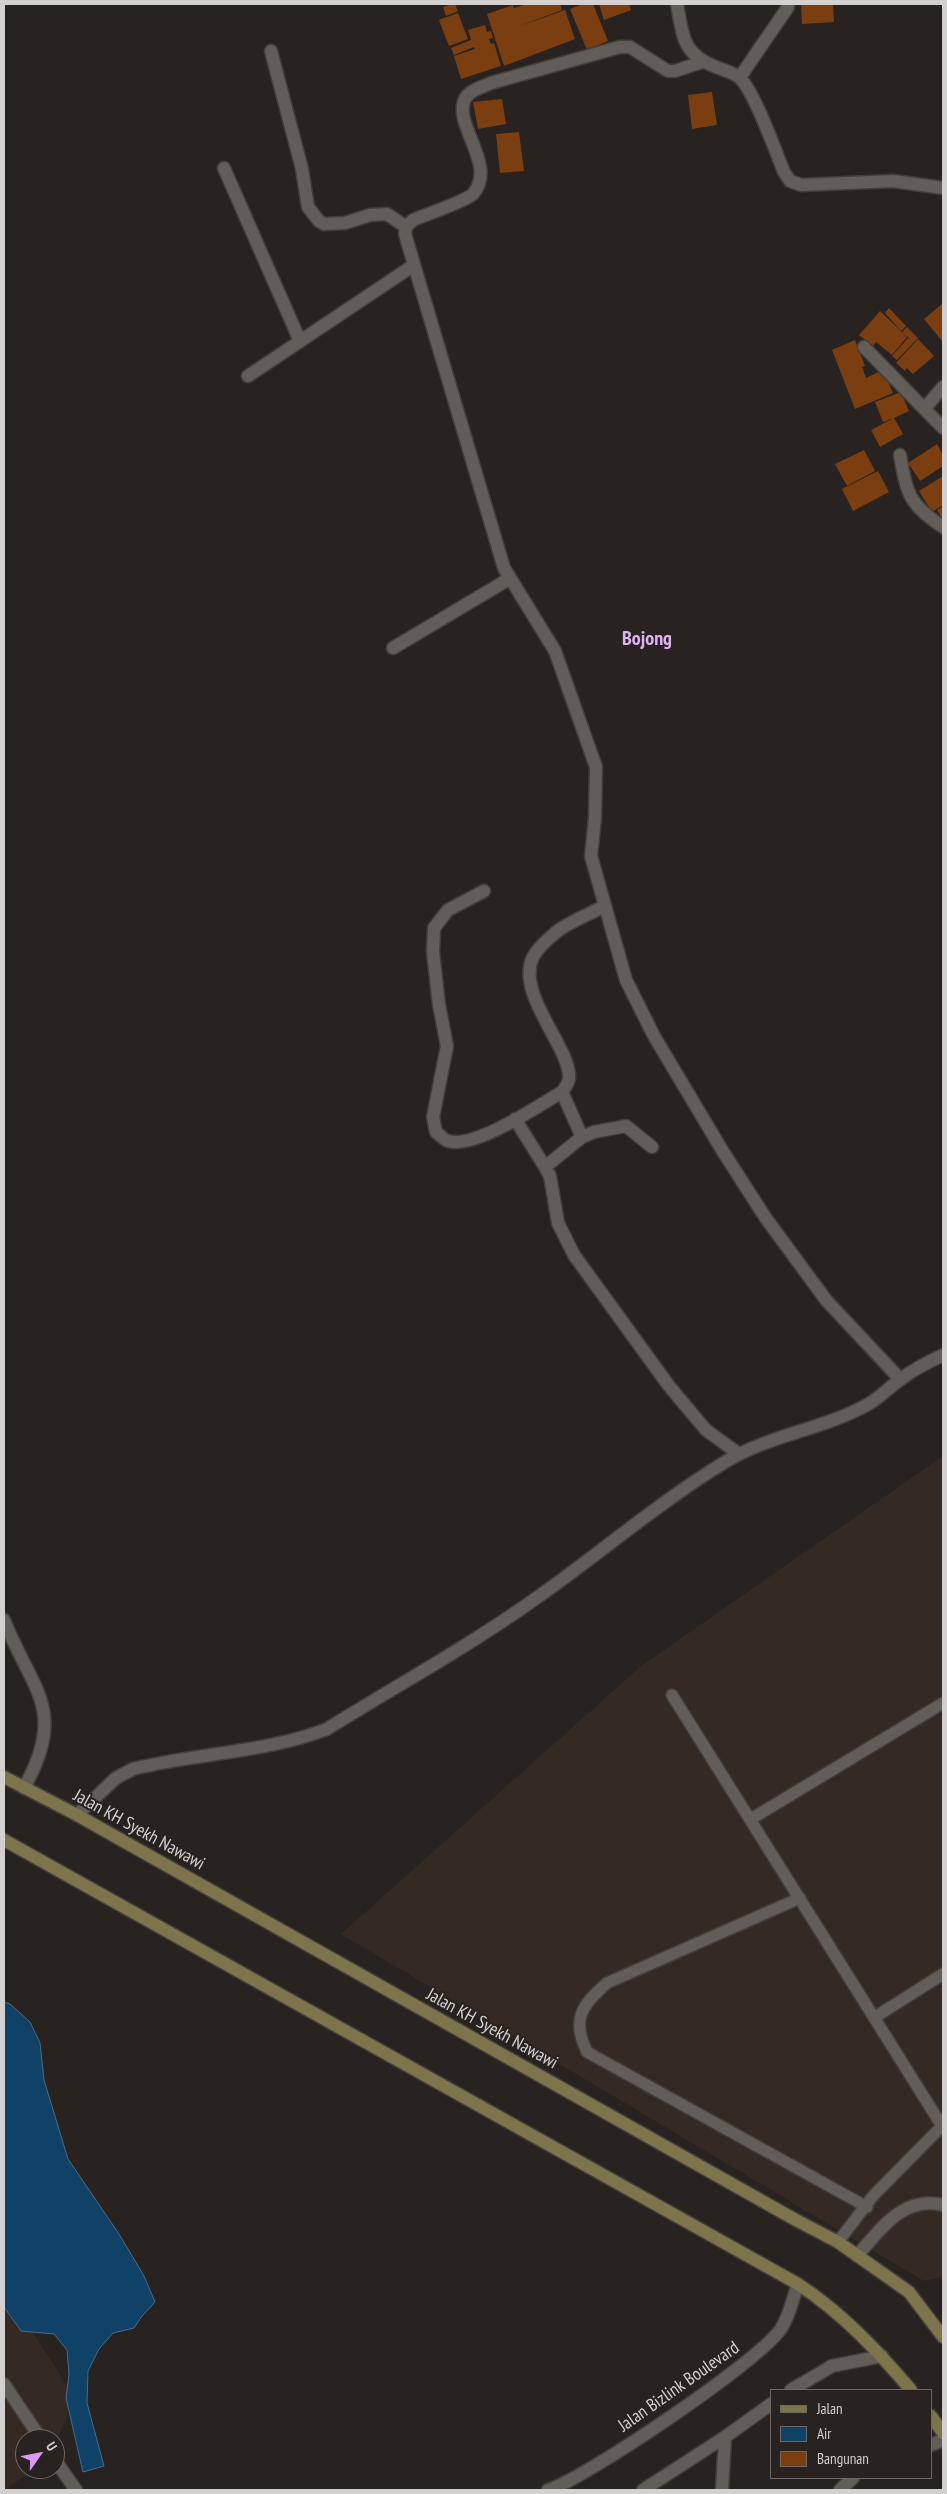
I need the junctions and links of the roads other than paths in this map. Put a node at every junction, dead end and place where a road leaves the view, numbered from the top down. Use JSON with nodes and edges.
{"nodes":[{"id":1,"x":678,"y":4,"type":"edge"},
{"id":2,"x":788,"y":7,"type":"dead end"},
{"id":3,"x":271,"y":51,"type":"dead end"},
{"id":4,"x":702,"y":62,"type":"junction"},
{"id":5,"x":740,"y":77,"type":"junction"},
{"id":6,"x":224,"y":168,"type":"dead end"},
{"id":7,"x":943,"y":188,"type":"edge"},
{"id":8,"x":406,"y":227,"type":"junction"},
{"id":9,"x":414,"y":265,"type":"junction"},
{"id":10,"x":300,"y":340,"type":"junction"},
{"id":11,"x":864,"y":347,"type":"dead end"},
{"id":12,"x":248,"y":376,"type":"dead end"},
{"id":13,"x":943,"y":387,"type":"edge"},
{"id":14,"x":925,"y":408,"type":"junction"},
{"id":15,"x":943,"y":428,"type":"edge"},
{"id":16,"x":900,"y":455,"type":"dead end"},
{"id":17,"x":943,"y":527,"type":"edge"},
{"id":18,"x":509,"y":579,"type":"junction"},
{"id":19,"x":393,"y":648,"type":"dead end"},
{"id":20,"x":484,"y":891,"type":"dead end"},
{"id":21,"x":604,"y":906,"type":"junction"},
{"id":22,"x":562,"y":1092,"type":"junction"},
{"id":23,"x":515,"y":1119,"type":"junction"},
{"id":24,"x":582,"y":1136,"type":"junction"},
{"id":25,"x":652,"y":1148,"type":"dead end"},
{"id":26,"x":545,"y":1167,"type":"junction"},
{"id":27,"x":943,"y":1355,"type":"edge"},
{"id":28,"x":900,"y":1380,"type":"junction"},
{"id":29,"x":739,"y":1454,"type":"junction"},
{"id":30,"x":4,"y":1620,"type":"edge"},
{"id":31,"x":672,"y":1695,"type":"dead end"},
{"id":32,"x":943,"y":1703,"type":"edge"},
{"id":33,"x":4,"y":1777,"type":"edge"},
{"id":34,"x":24,"y":1788,"type":"junction"},
{"id":35,"x":77,"y":1815,"type":"junction"},
{"id":36,"x":751,"y":1819,"type":"junction"},
{"id":37,"x":4,"y":1840,"type":"edge"},
{"id":38,"x":800,"y":1898,"type":"junction"},
{"id":39,"x":943,"y":1974,"type":"edge"},
{"id":40,"x":875,"y":2017,"type":"junction"},
{"id":41,"x":942,"y":2127,"type":"edge"},
{"id":42,"x":943,"y":2205,"type":"edge"},
{"id":43,"x":867,"y":2207,"type":"junction"},
{"id":44,"x":838,"y":2242,"type":"junction"},
{"id":45,"x":857,"y":2256,"type":"junction"},
{"id":46,"x":798,"y":2284,"type":"junction"},
{"id":47,"x":943,"y":2337,"type":"edge"},
{"id":48,"x":882,"y":2356,"type":"junction"},
{"id":49,"x":4,"y":2384,"type":"edge"},
{"id":50,"x":793,"y":2389,"type":"edge"},
{"id":51,"x":910,"y":2389,"type":"edge"},
{"id":52,"x":770,"y":2405,"type":"edge"},
{"id":53,"x":932,"y":2417,"type":"edge"},
{"id":54,"x":34,"y":2429,"type":"edge"},
{"id":55,"x":943,"y":2433,"type":"edge"},
{"id":56,"x":725,"y":2437,"type":"junction"},
{"id":57,"x":65,"y":2474,"type":"edge"},
{"id":58,"x":852,"y":2479,"type":"edge"},
{"id":59,"x":76,"y":2490,"type":"edge"},
{"id":60,"x":548,"y":2490,"type":"edge"},
{"id":61,"x":643,"y":2490,"type":"edge"},
{"id":62,"x":722,"y":2490,"type":"edge"},
{"id":63,"x":840,"y":2490,"type":"edge"}],
"edges":[{"from":1,"to":4,"type":"street"},
{"from":2,"to":5,"type":"street"},
{"from":3,"to":8,"type":"street"},
{"from":4,"to":5,"type":"street"},
{"from":4,"to":8,"type":"street"},
{"from":5,"to":7,"type":"street"},
{"from":6,"to":10,"type":"street"},
{"from":8,"to":9,"type":"street"},
{"from":9,"to":10,"type":"street"},
{"from":9,"to":18,"type":"street"},
{"from":10,"to":12,"type":"street"},
{"from":11,"to":14,"type":"street"},
{"from":13,"to":14,"type":"street"},
{"from":14,"to":15,"type":"street"},
{"from":16,"to":17,"type":"street"},
{"from":18,"to":19,"type":"street"},
{"from":18,"to":21,"type":"street"},
{"from":20,"to":23,"type":"street"},
{"from":21,"to":22,"type":"street"},
{"from":21,"to":28,"type":"street"},
{"from":22,"to":23,"type":"street"},
{"from":22,"to":24,"type":"street"},
{"from":23,"to":26,"type":"street"},
{"from":24,"to":25,"type":"street"},
{"from":24,"to":26,"type":"street"},
{"from":26,"to":29,"type":"street"},
{"from":27,"to":28,"type":"street"},
{"from":28,"to":29,"type":"street"},
{"from":29,"to":35,"type":"street"},
{"from":30,"to":34,"type":"street"},
{"from":31,"to":36,"type":"lane"},
{"from":32,"to":36,"type":"lane"},
{"from":33,"to":34,"type":"main road","name":"Jalan KH Syekh Nawawi"},
{"from":34,"to":35,"type":"main road","name":"Jalan KH Syekh Nawawi"},
{"from":35,"to":44,"type":"main road","name":"Jalan KH Syekh Nawawi"},
{"from":36,"to":38,"type":"lane"},
{"from":37,"to":46,"type":"main road"},
{"from":38,"to":40,"type":"lane"},
{"from":38,"to":43,"type":"lane"},
{"from":39,"to":40,"type":"lane"},
{"from":40,"to":41,"type":"lane"},
{"from":41,"to":43,"type":"lane"},
{"from":42,"to":45,"type":"street"},
{"from":43,"to":44,"type":"lane"},
{"from":44,"to":45,"type":"main road","name":"Jalan KH Syekh Nawawi"},
{"from":45,"to":47,"type":"main road","name":"Jalan KH Syekh Nawawi"},
{"from":46,"to":48,"type":"main road"},
{"from":46,"to":60,"type":"street","name":"Jalan Bizlink Boulevard"},
{"from":48,"to":50,"type":"street"},
{"from":48,"to":51,"type":"main road"},
{"from":49,"to":54,"type":"street"},
{"from":52,"to":56,"type":"street"},
{"from":53,"to":55,"type":"main road"},
{"from":56,"to":61,"type":"street"},
{"from":56,"to":62,"type":"street"},
{"from":57,"to":59,"type":"street"},
{"from":58,"to":63,"type":"street"}]}
